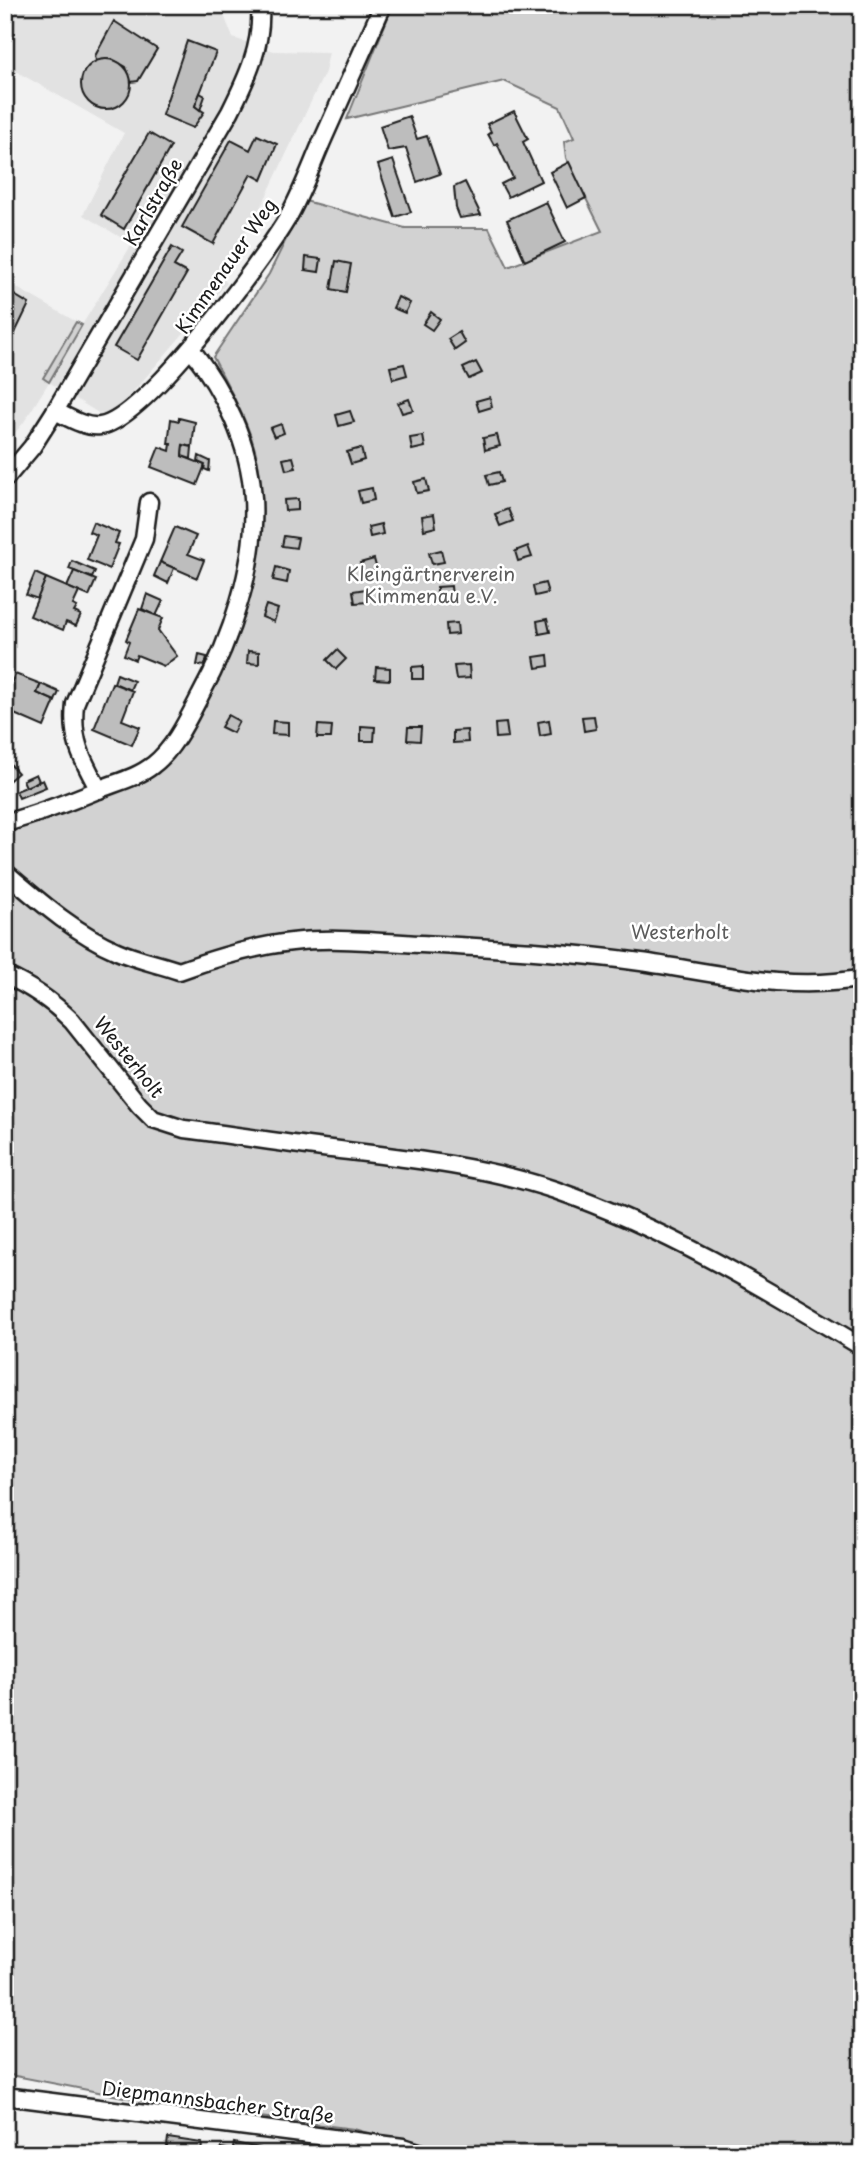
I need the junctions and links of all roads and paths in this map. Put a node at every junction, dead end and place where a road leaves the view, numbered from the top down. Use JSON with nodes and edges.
{"nodes":[{"id":1,"x":260,"y":5,"type":"edge"},
{"id":2,"x":383,"y":5,"type":"edge"},
{"id":3,"x":191,"y":349,"type":"junction"},
{"id":4,"x":55,"y":411,"type":"junction"},
{"id":5,"x":5,"y":479,"type":"edge"},
{"id":6,"x":149,"y":502,"type":"dead end"},
{"id":7,"x":99,"y":790,"type":"junction"},
{"id":8,"x":5,"y":823,"type":"edge"},
{"id":9,"x":5,"y":872,"type":"edge"},
{"id":10,"x":5,"y":975,"type":"edge"},
{"id":11,"x":862,"y":978,"type":"edge"},
{"id":12,"x":862,"y":1347,"type":"edge"},
{"id":13,"x":5,"y":2096,"type":"edge"},
{"id":14,"x":425,"y":2154,"type":"edge"}],
"edges":[{"from":1,"to":4,"type":"street","name":"Karlstraße"},
{"from":2,"to":3,"type":"street","name":"Kimmenauer Weg"},
{"from":3,"to":4,"type":"street"},
{"from":3,"to":7,"type":"street","name":"Kimmenauer Weg"},
{"from":4,"to":5,"type":"street","name":"Karlstraße"},
{"from":6,"to":7,"type":"street"},
{"from":7,"to":8,"type":"street","name":"Kimmenauer Weg"},
{"from":9,"to":11,"type":"street"},
{"from":10,"to":12,"type":"street","name":"Westerholt"},
{"from":13,"to":14,"type":"street","name":"Diepmannsbacher Straße"}]}
